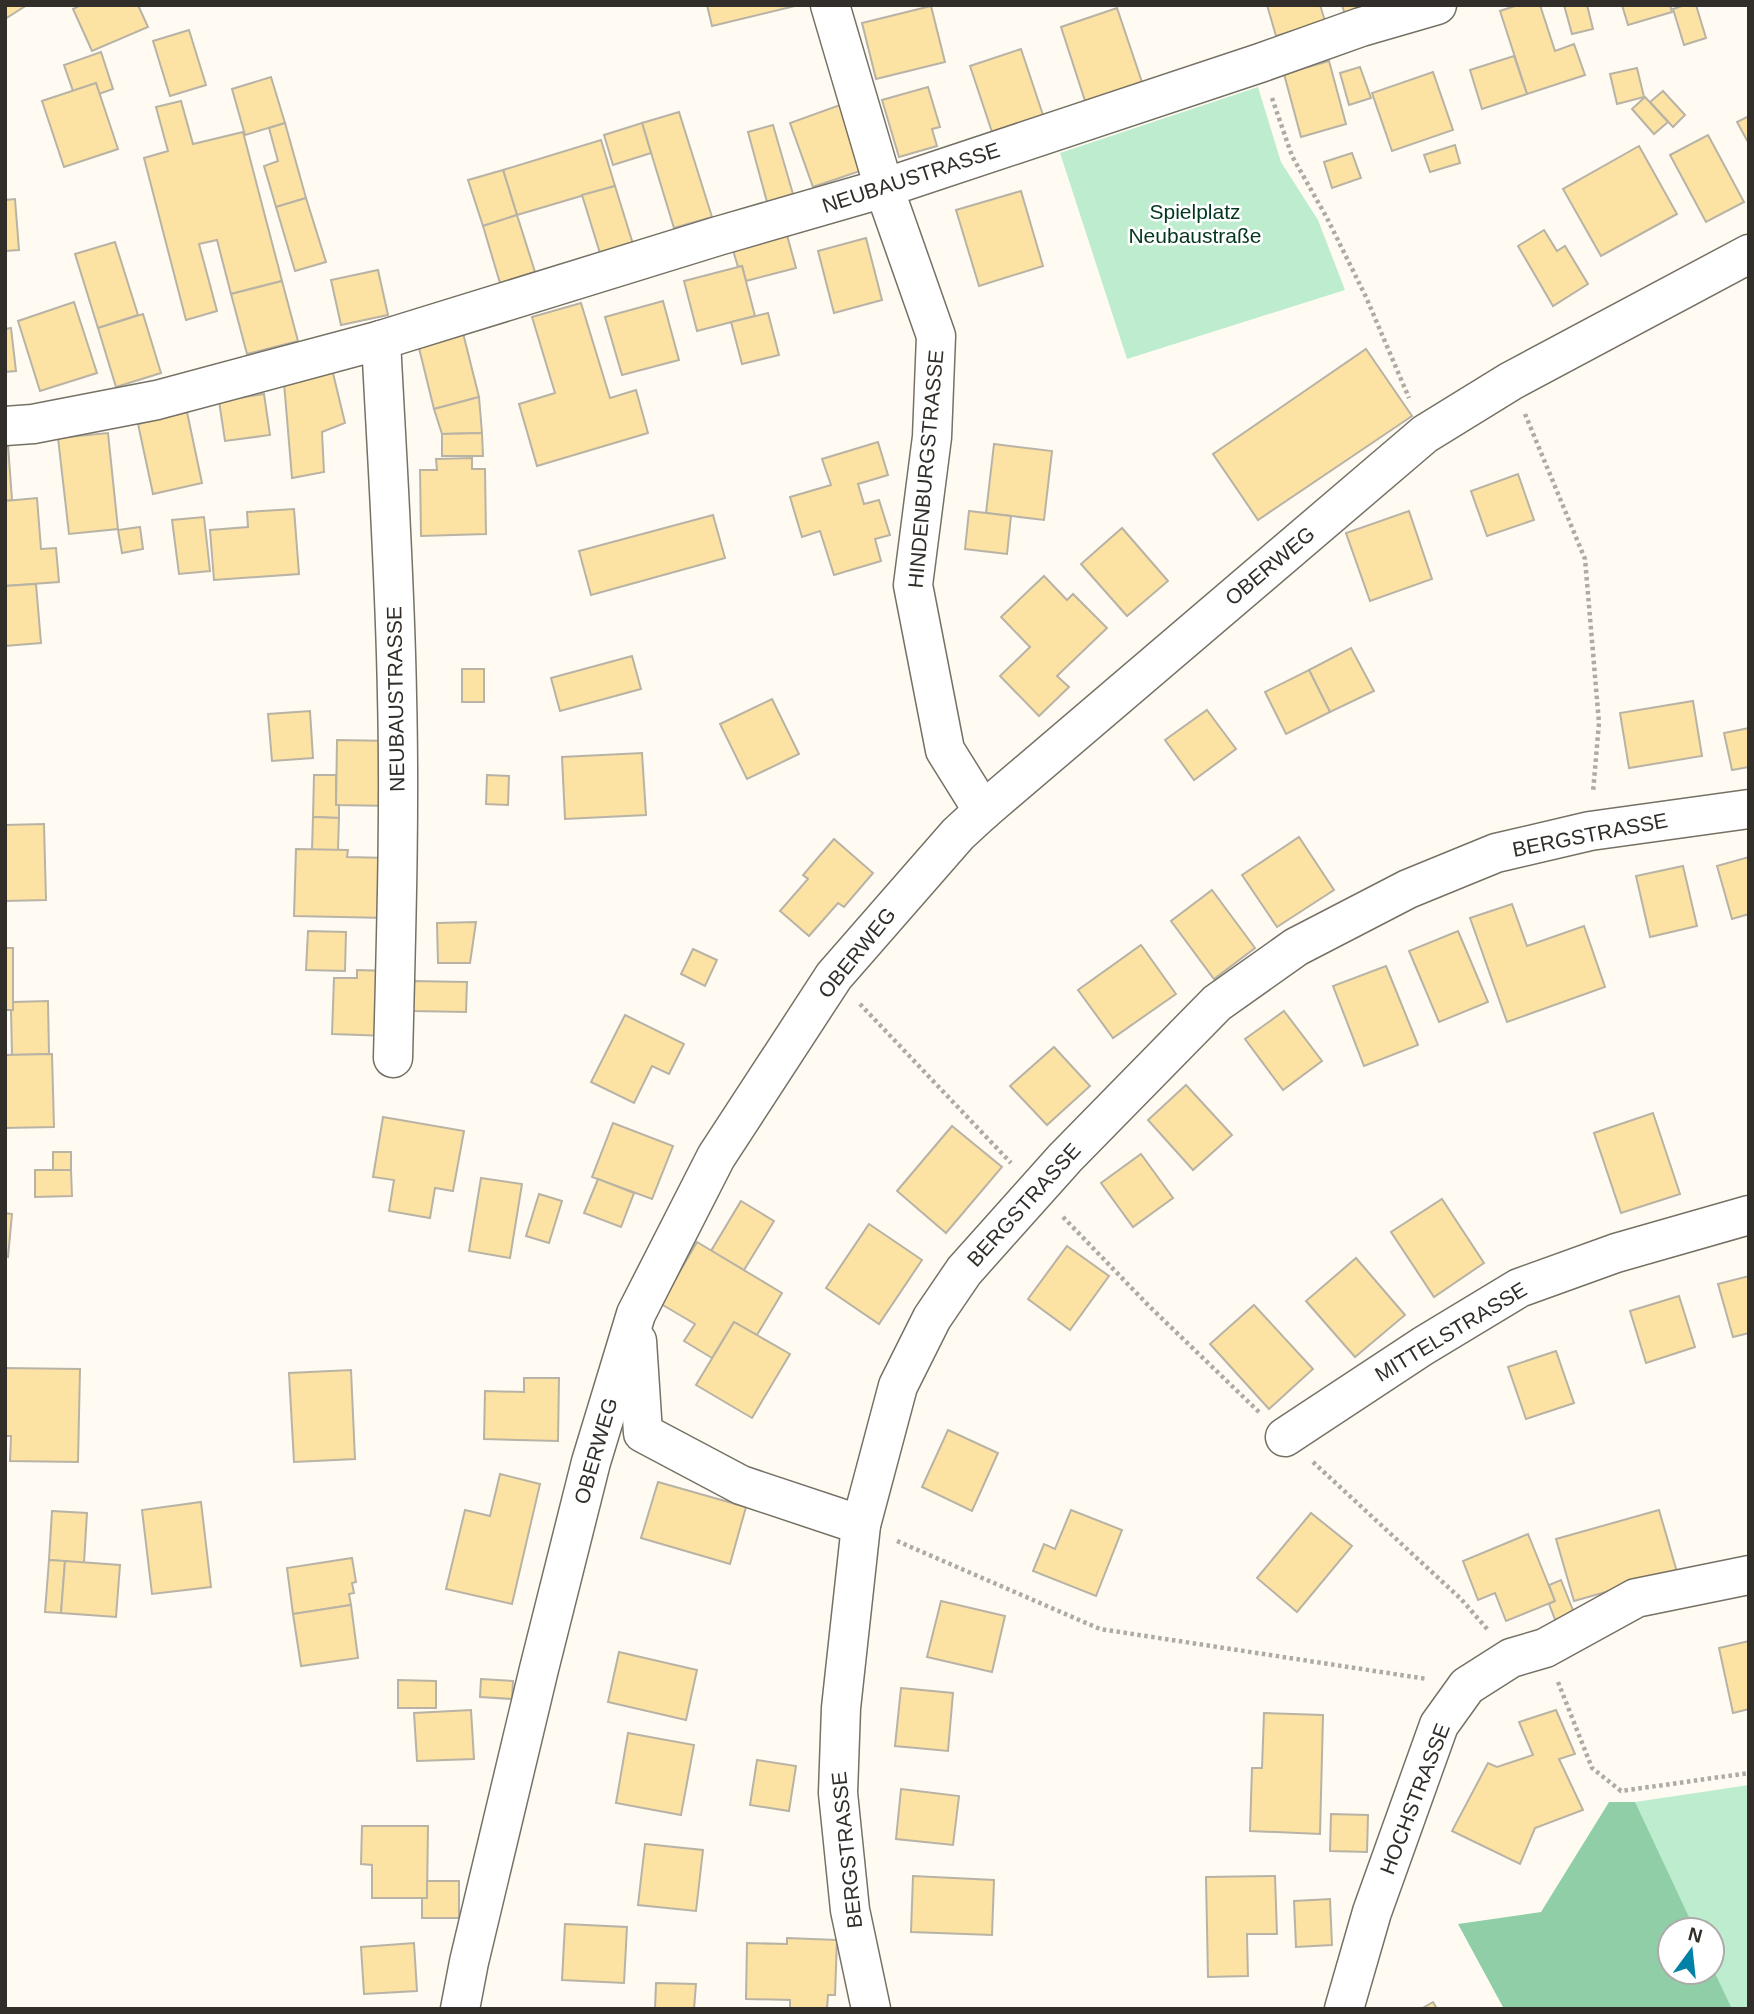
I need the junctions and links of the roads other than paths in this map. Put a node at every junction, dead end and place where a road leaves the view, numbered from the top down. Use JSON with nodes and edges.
{"nodes":[{"id":1,"x":830,"y":5,"type":"edge"},
{"id":2,"x":1437,"y":5,"type":"edge"},
{"id":3,"x":884,"y":188,"type":"junction"},
{"id":4,"x":1749,"y":254,"type":"edge"},
{"id":5,"x":381,"y":340,"type":"junction"},
{"id":6,"x":5,"y":426,"type":"edge"},
{"id":7,"x":1749,"y":809,"type":"edge"},
{"id":8,"x":983,"y":811,"type":"junction"},
{"id":9,"x":393,"y":1058,"type":"dead end"},
{"id":10,"x":1749,"y":1215,"type":"edge"},
{"id":11,"x":636,"y":1314,"type":"junction"},
{"id":12,"x":1285,"y":1437,"type":"road end"},
{"id":13,"x":861,"y":1525,"type":"junction"},
{"id":14,"x":1749,"y":1575,"type":"edge"},
{"id":15,"x":460,"y":2009,"type":"edge"},
{"id":16,"x":871,"y":2009,"type":"edge"},
{"id":17,"x":1344,"y":2009,"type":"edge"}],
"edges":[{"from":1,"to":3,"type":"street","name":"HINDENBURGSTRASSE"},
{"from":2,"to":3,"type":"street","name":"NEUBAUSTRASSE"},
{"from":3,"to":5,"type":"street","name":"NEUBAUSTRASSE"},
{"from":3,"to":8,"type":"street","name":"HINDENBURGSTRASSE"},
{"from":4,"to":8,"type":"street","name":"OBERWEG"},
{"from":5,"to":6,"type":"street","name":"NEUBAUSTRASSE"},
{"from":5,"to":9,"type":"street","name":"NEUBAUSTRASSE"},
{"from":7,"to":13,"type":"street","name":"BERGSTRASSE"},
{"from":8,"to":11,"type":"street","name":"OBERWEG"},
{"from":10,"to":12,"type":"street","name":"MITTELSTRASSE"},
{"from":11,"to":13,"type":"street"},
{"from":11,"to":15,"type":"street","name":"OBERWEG"},
{"from":13,"to":16,"type":"street","name":"BERGSTRASSE"},
{"from":14,"to":17,"type":"street","name":"HOCHSTRASSE"}]}
